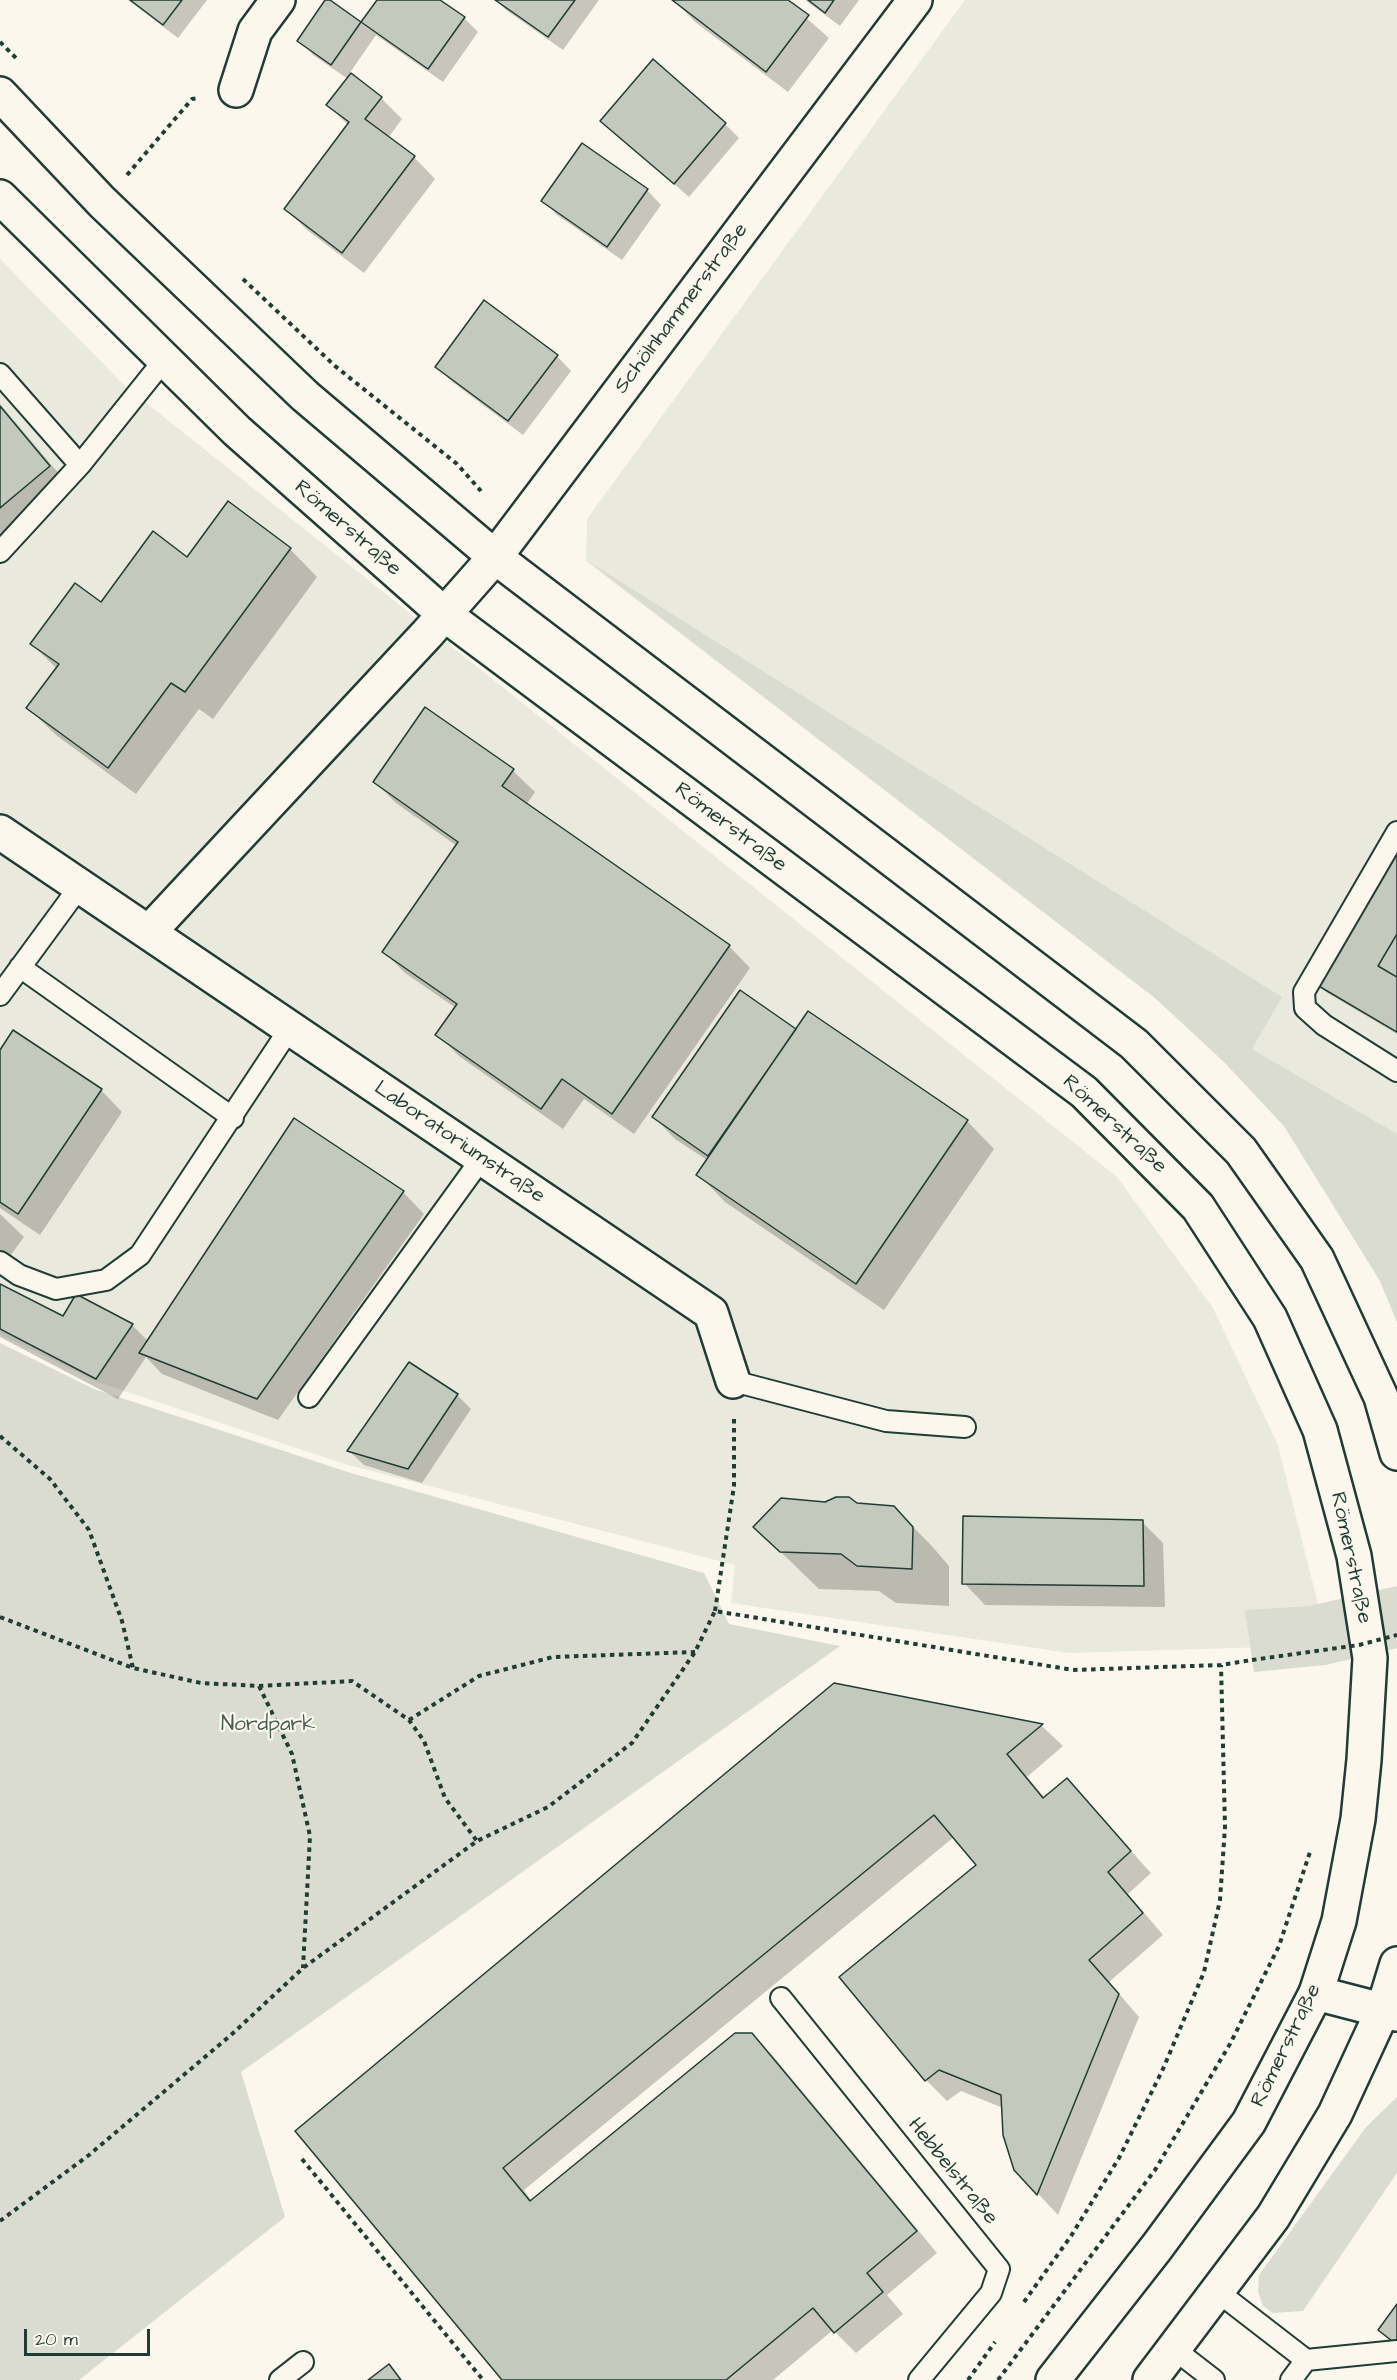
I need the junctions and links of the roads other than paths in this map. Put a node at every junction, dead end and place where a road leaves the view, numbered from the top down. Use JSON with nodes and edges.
{"nodes":[{"id":1,"x":278,"y":0,"type":"edge"},
{"id":2,"x":915,"y":0,"type":"edge"},
{"id":3,"x":236,"y":90,"type":"road end"},
{"id":4,"x":0,"y":94,"type":"edge"},
{"id":5,"x":0,"y":197,"type":"edge"},
{"id":6,"x":164,"y":360,"type":"junction"},
{"id":7,"x":0,"y":374,"type":"edge"},
{"id":8,"x":80,"y":465,"type":"junction"},
{"id":9,"x":504,"y":544,"type":"junction"},
{"id":10,"x":0,"y":552,"type":"edge"},
{"id":11,"x":444,"y":614,"type":"junction"},
{"id":12,"x":1397,"y":831,"type":"edge"},
{"id":13,"x":0,"y":832,"type":"edge"},
{"id":14,"x":80,"y":886,"type":"junction"},
{"id":15,"x":148,"y":932,"type":"junction"},
{"id":16,"x":20,"y":967,"type":"junction"},
{"id":17,"x":0,"y":995,"type":"edge"},
{"id":18,"x":290,"y":1028,"type":"junction"},
{"id":19,"x":1397,"y":1071,"type":"edge"},
{"id":20,"x":233,"y":1118,"type":"junction"},
{"id":21,"x":482,"y":1158,"type":"junction"},
{"id":22,"x":0,"y":1262,"type":"edge"},
{"id":23,"x":734,"y":1381,"type":"joint"},
{"id":24,"x":309,"y":1397,"type":"dead end"},
{"id":25,"x":965,"y":1427,"type":"dead end"},
{"id":26,"x":1397,"y":1453,"type":"edge"},
{"id":27,"x":1397,"y":1964,"type":"edge"},
{"id":28,"x":1316,"y":1993,"type":"junction"},
{"id":29,"x":781,"y":1998,"type":"dead end"},
{"id":30,"x":1390,"y":2012,"type":"edge"},
{"id":31,"x":1218,"y":2292,"type":"junction"},
{"id":32,"x":1174,"y":2349,"type":"junction"},
{"id":33,"x":1397,"y":2351,"type":"edge"},
{"id":34,"x":1306,"y":2360,"type":"junction"},
{"id":35,"x":303,"y":2362,"type":"dead end"},
{"id":36,"x":280,"y":2380,"type":"edge"},
{"id":37,"x":919,"y":2380,"type":"edge"},
{"id":38,"x":1053,"y":2380,"type":"edge"},
{"id":39,"x":1150,"y":2380,"type":"edge"},
{"id":40,"x":1214,"y":2380,"type":"edge"},
{"id":41,"x":1291,"y":2380,"type":"edge"}],
"edges":[{"from":1,"to":3,"type":"main road"},
{"from":2,"to":9,"type":"main road","name":"Schölnhammerstraße"},
{"from":4,"to":9,"type":"main road"},
{"from":5,"to":6,"type":"main road","name":"Römerstraße"},
{"from":6,"to":8,"type":"lane"},
{"from":6,"to":11,"type":"main road","name":"Römerstraße"},
{"from":7,"to":8,"type":"lane"},
{"from":8,"to":10,"type":"lane"},
{"from":9,"to":11,"type":"main road","name":"Schölnhammerstraße"},
{"from":9,"to":26,"type":"main road"},
{"from":11,"to":15,"type":"main road"},
{"from":11,"to":28,"type":"main road","name":"Römerstraße"},
{"from":12,"to":19,"type":"lane"},
{"from":13,"to":14,"type":"main road","name":"Laboratoriumstraße"},
{"from":14,"to":15,"type":"main road","name":"Laboratoriumstraße"},
{"from":14,"to":16,"type":"lane"},
{"from":15,"to":18,"type":"main road","name":"Laboratoriumstraße"},
{"from":16,"to":17,"type":"lane"},
{"from":16,"to":20,"type":"lane"},
{"from":18,"to":20,"type":"lane"},
{"from":18,"to":21,"type":"main road","name":"Laboratoriumstraße"},
{"from":20,"to":22,"type":"lane"},
{"from":21,"to":23,"type":"main road","name":"Laboratoriumstraße"},
{"from":21,"to":24,"type":"lane"},
{"from":23,"to":25,"type":"lane"},
{"from":27,"to":30,"type":"main road"},
{"from":28,"to":30,"type":"main road"},
{"from":28,"to":38,"type":"main road","name":"Römerstraße"},
{"from":29,"to":37,"type":"lane","name":"Hebbelstraße"},
{"from":30,"to":31,"type":"main road"},
{"from":31,"to":32,"type":"main road"},
{"from":31,"to":34,"type":"lane"},
{"from":32,"to":39,"type":"main road"},
{"from":32,"to":40,"type":"lane"},
{"from":33,"to":34,"type":"lane"},
{"from":34,"to":41,"type":"lane"},
{"from":35,"to":36,"type":"lane"}]}
